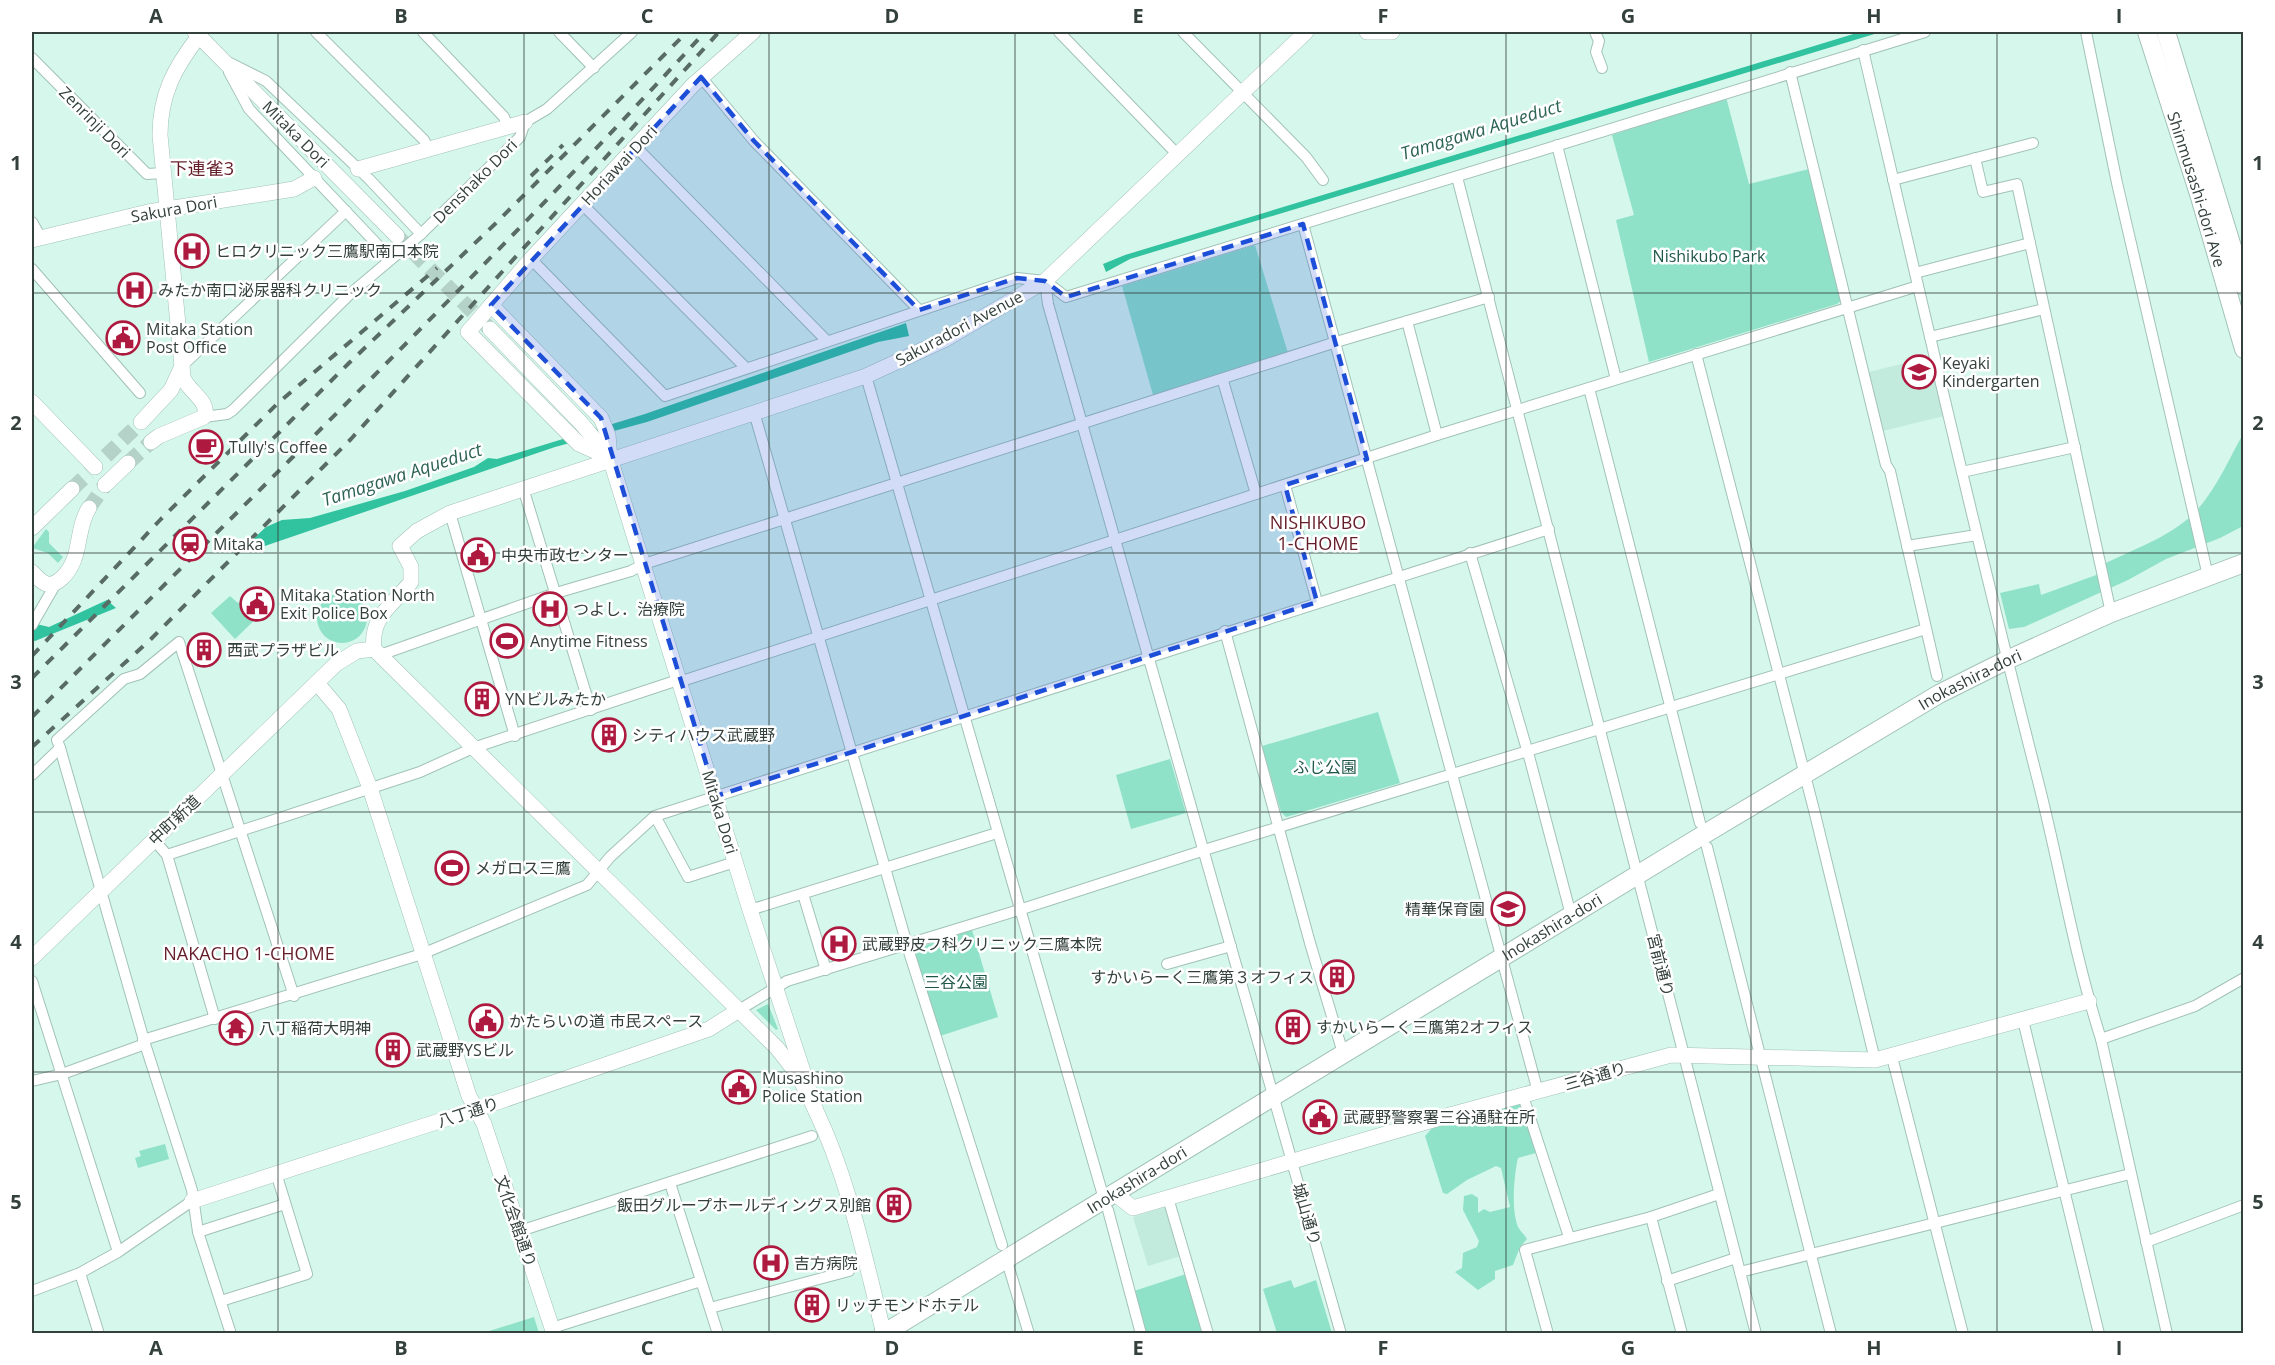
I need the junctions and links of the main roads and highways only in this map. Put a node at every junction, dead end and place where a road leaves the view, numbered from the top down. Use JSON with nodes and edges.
{"nodes":[{"id":1,"x":2147,"y":32,"type":"edge"},
{"id":2,"x":2166,"y":32,"type":"edge"},
{"id":3,"x":2244,"y":286,"type":"edge"},
{"id":4,"x":2244,"y":349,"type":"edge"},
{"id":5,"x":2244,"y":563,"type":"edge"},
{"id":6,"x":884,"y":1333,"type":"edge"}],
"edges":[{"from":1,"to":4,"type":"main road","name":"Shinmusashi-dori Ave"},
{"from":2,"to":3,"type":"main road","name":"Shinmusashi-dori Ave"},
{"from":5,"to":6,"type":"main road","name":"Inokashira-dori"}]}
